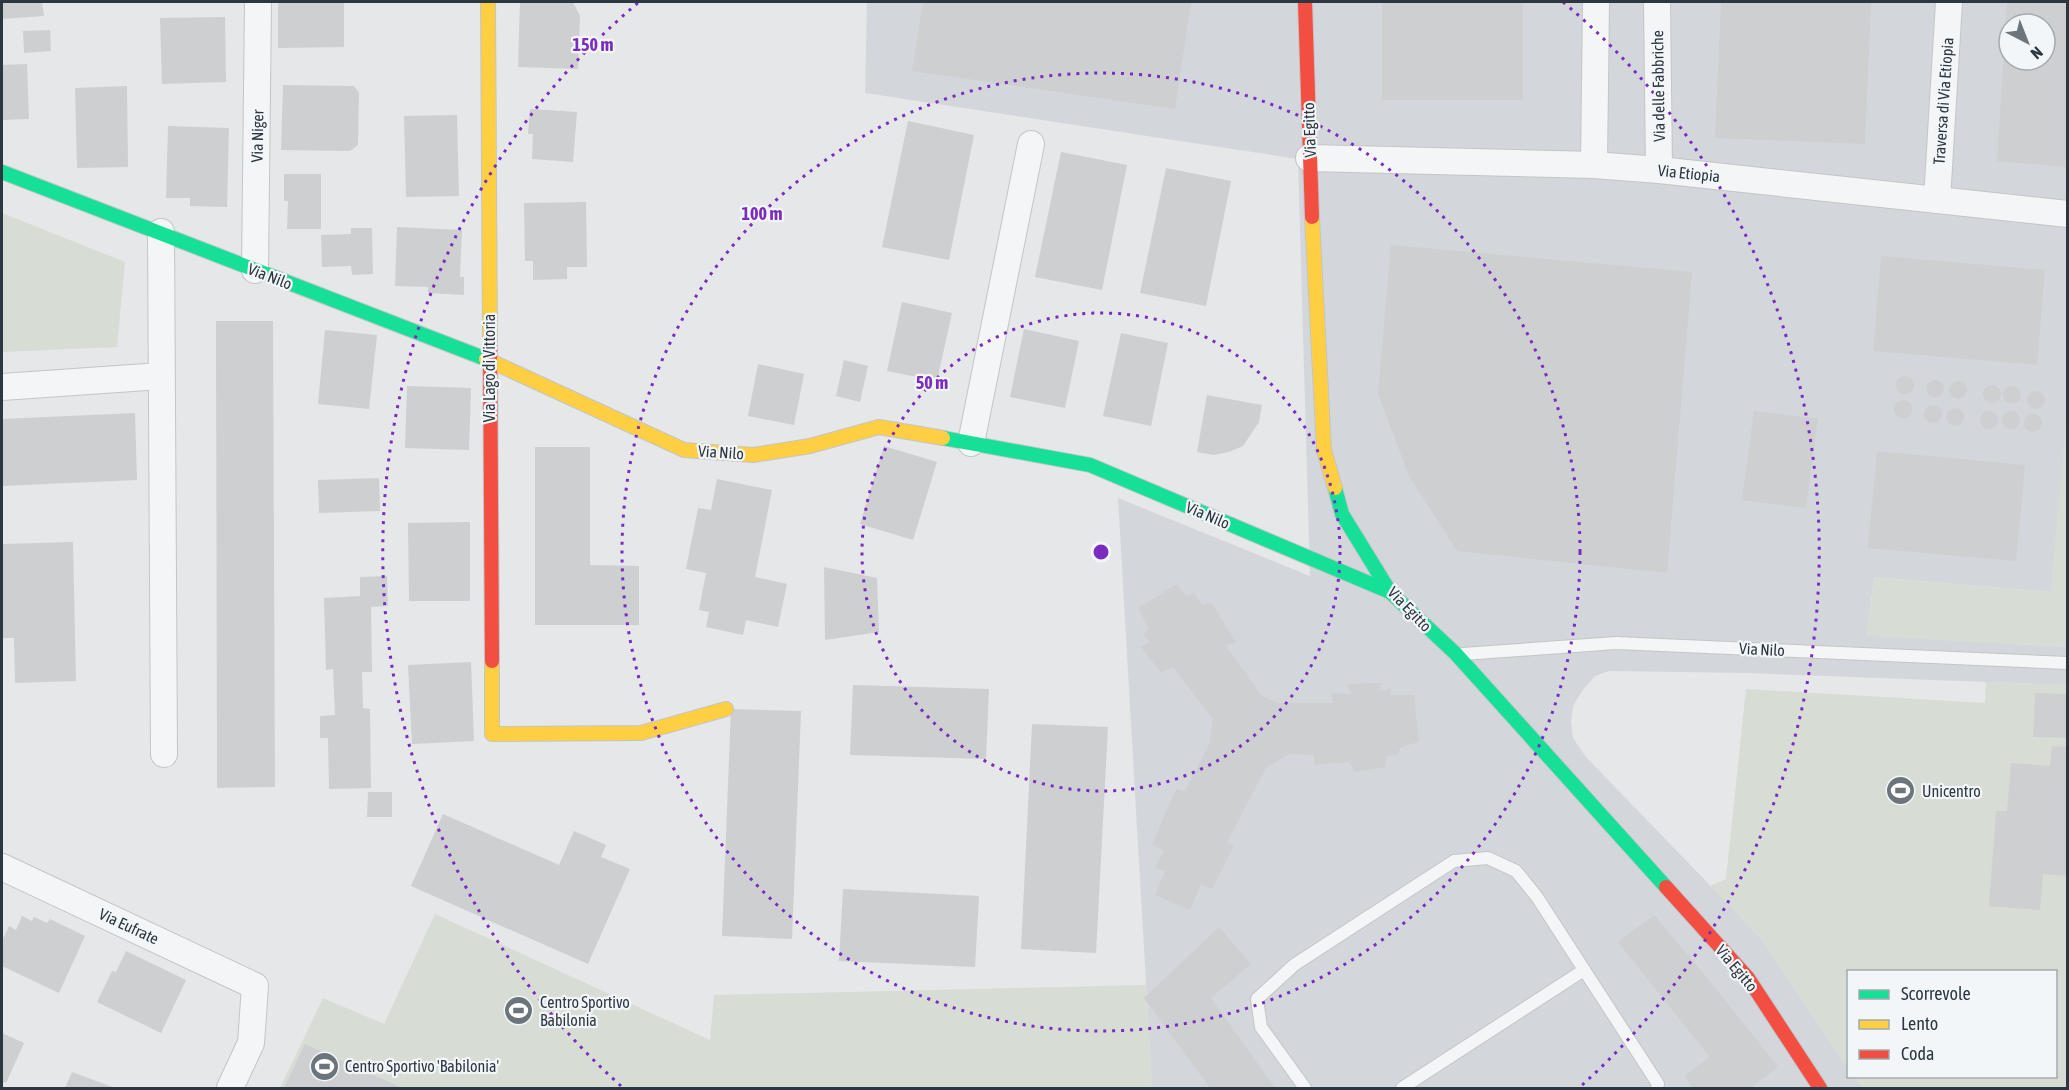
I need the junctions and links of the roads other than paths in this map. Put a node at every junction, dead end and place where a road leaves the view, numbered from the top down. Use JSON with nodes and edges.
{"nodes":[{"id":1,"x":258,"y":2,"type":"edge"},
{"id":2,"x":488,"y":2,"type":"edge"},
{"id":3,"x":1305,"y":2,"type":"edge"},
{"id":4,"x":1596,"y":2,"type":"edge"},
{"id":5,"x":1657,"y":2,"type":"edge"},
{"id":6,"x":1949,"y":2,"type":"edge"},
{"id":7,"x":1030,"y":144,"type":"dead end"},
{"id":8,"x":1309,"y":158,"type":"junction"},
{"id":9,"x":1593,"y":165,"type":"junction"},
{"id":10,"x":1659,"y":170,"type":"junction"},
{"id":11,"x":2,"y":172,"type":"edge"},
{"id":12,"x":1937,"y":200,"type":"junction"},
{"id":13,"x":2067,"y":214,"type":"edge"},
{"id":14,"x":161,"y":232,"type":"junction"},
{"id":15,"x":255,"y":270,"type":"junction"},
{"id":16,"x":489,"y":360,"type":"junction"},
{"id":17,"x":161,"y":376,"type":"junction"},
{"id":18,"x":2,"y":387,"type":"edge"},
{"id":19,"x":971,"y":443,"type":"junction"},
{"id":20,"x":1390,"y":592,"type":"junction"},
{"id":21,"x":1456,"y":654,"type":"junction"},
{"id":22,"x":2067,"y":663,"type":"edge"},
{"id":23,"x":726,"y":709,"type":"dead end"},
{"id":24,"x":164,"y":754,"type":"dead end"},
{"id":25,"x":2,"y":867,"type":"edge"},
{"id":26,"x":1584,"y":970,"type":"junction"},
{"id":27,"x":230,"y":1089,"type":"edge"},
{"id":28,"x":1305,"y":1089,"type":"edge"},
{"id":29,"x":1402,"y":1089,"type":"edge"},
{"id":30,"x":1657,"y":1089,"type":"edge"},
{"id":31,"x":1820,"y":1089,"type":"edge"}],
"edges":[{"from":1,"to":15,"type":"street","name":"Via Niger"},
{"from":2,"to":16,"type":"street","name":"Via Lago di Vittoria"},
{"from":3,"to":8,"type":"street","name":"Via Egitto"},
{"from":4,"to":9,"type":"street"},
{"from":5,"to":10,"type":"street","name":"Via delle Fabbriche"},
{"from":6,"to":12,"type":"street","name":"Traversa di Via Etiopia"},
{"from":7,"to":19,"type":"street"},
{"from":8,"to":9,"type":"street","name":"Via Etiopia"},
{"from":8,"to":20,"type":"street","name":"Via Egitto"},
{"from":9,"to":10,"type":"street","name":"Via Etiopia"},
{"from":10,"to":12,"type":"street","name":"Via Etiopia"},
{"from":11,"to":14,"type":"street","name":"Via Nilo"},
{"from":12,"to":13,"type":"street","name":"Via Etiopia"},
{"from":14,"to":15,"type":"street","name":"Via Nilo"},
{"from":14,"to":17,"type":"street"},
{"from":15,"to":16,"type":"street","name":"Via Nilo"},
{"from":16,"to":19,"type":"street","name":"Via Nilo"},
{"from":16,"to":23,"type":"street","name":"Via Lago di Vittoria"},
{"from":17,"to":18,"type":"street"},
{"from":17,"to":24,"type":"street"},
{"from":19,"to":20,"type":"street","name":"Via Nilo"},
{"from":20,"to":21,"type":"street","name":"Via Egitto"},
{"from":21,"to":22,"type":"lane","name":"Via Nilo"},
{"from":21,"to":31,"type":"street","name":"Via Egitto"},
{"from":25,"to":27,"type":"street","name":"Via Eufrate"},
{"from":26,"to":28,"type":"lane"},
{"from":26,"to":29,"type":"lane"},
{"from":26,"to":30,"type":"lane"}]}
